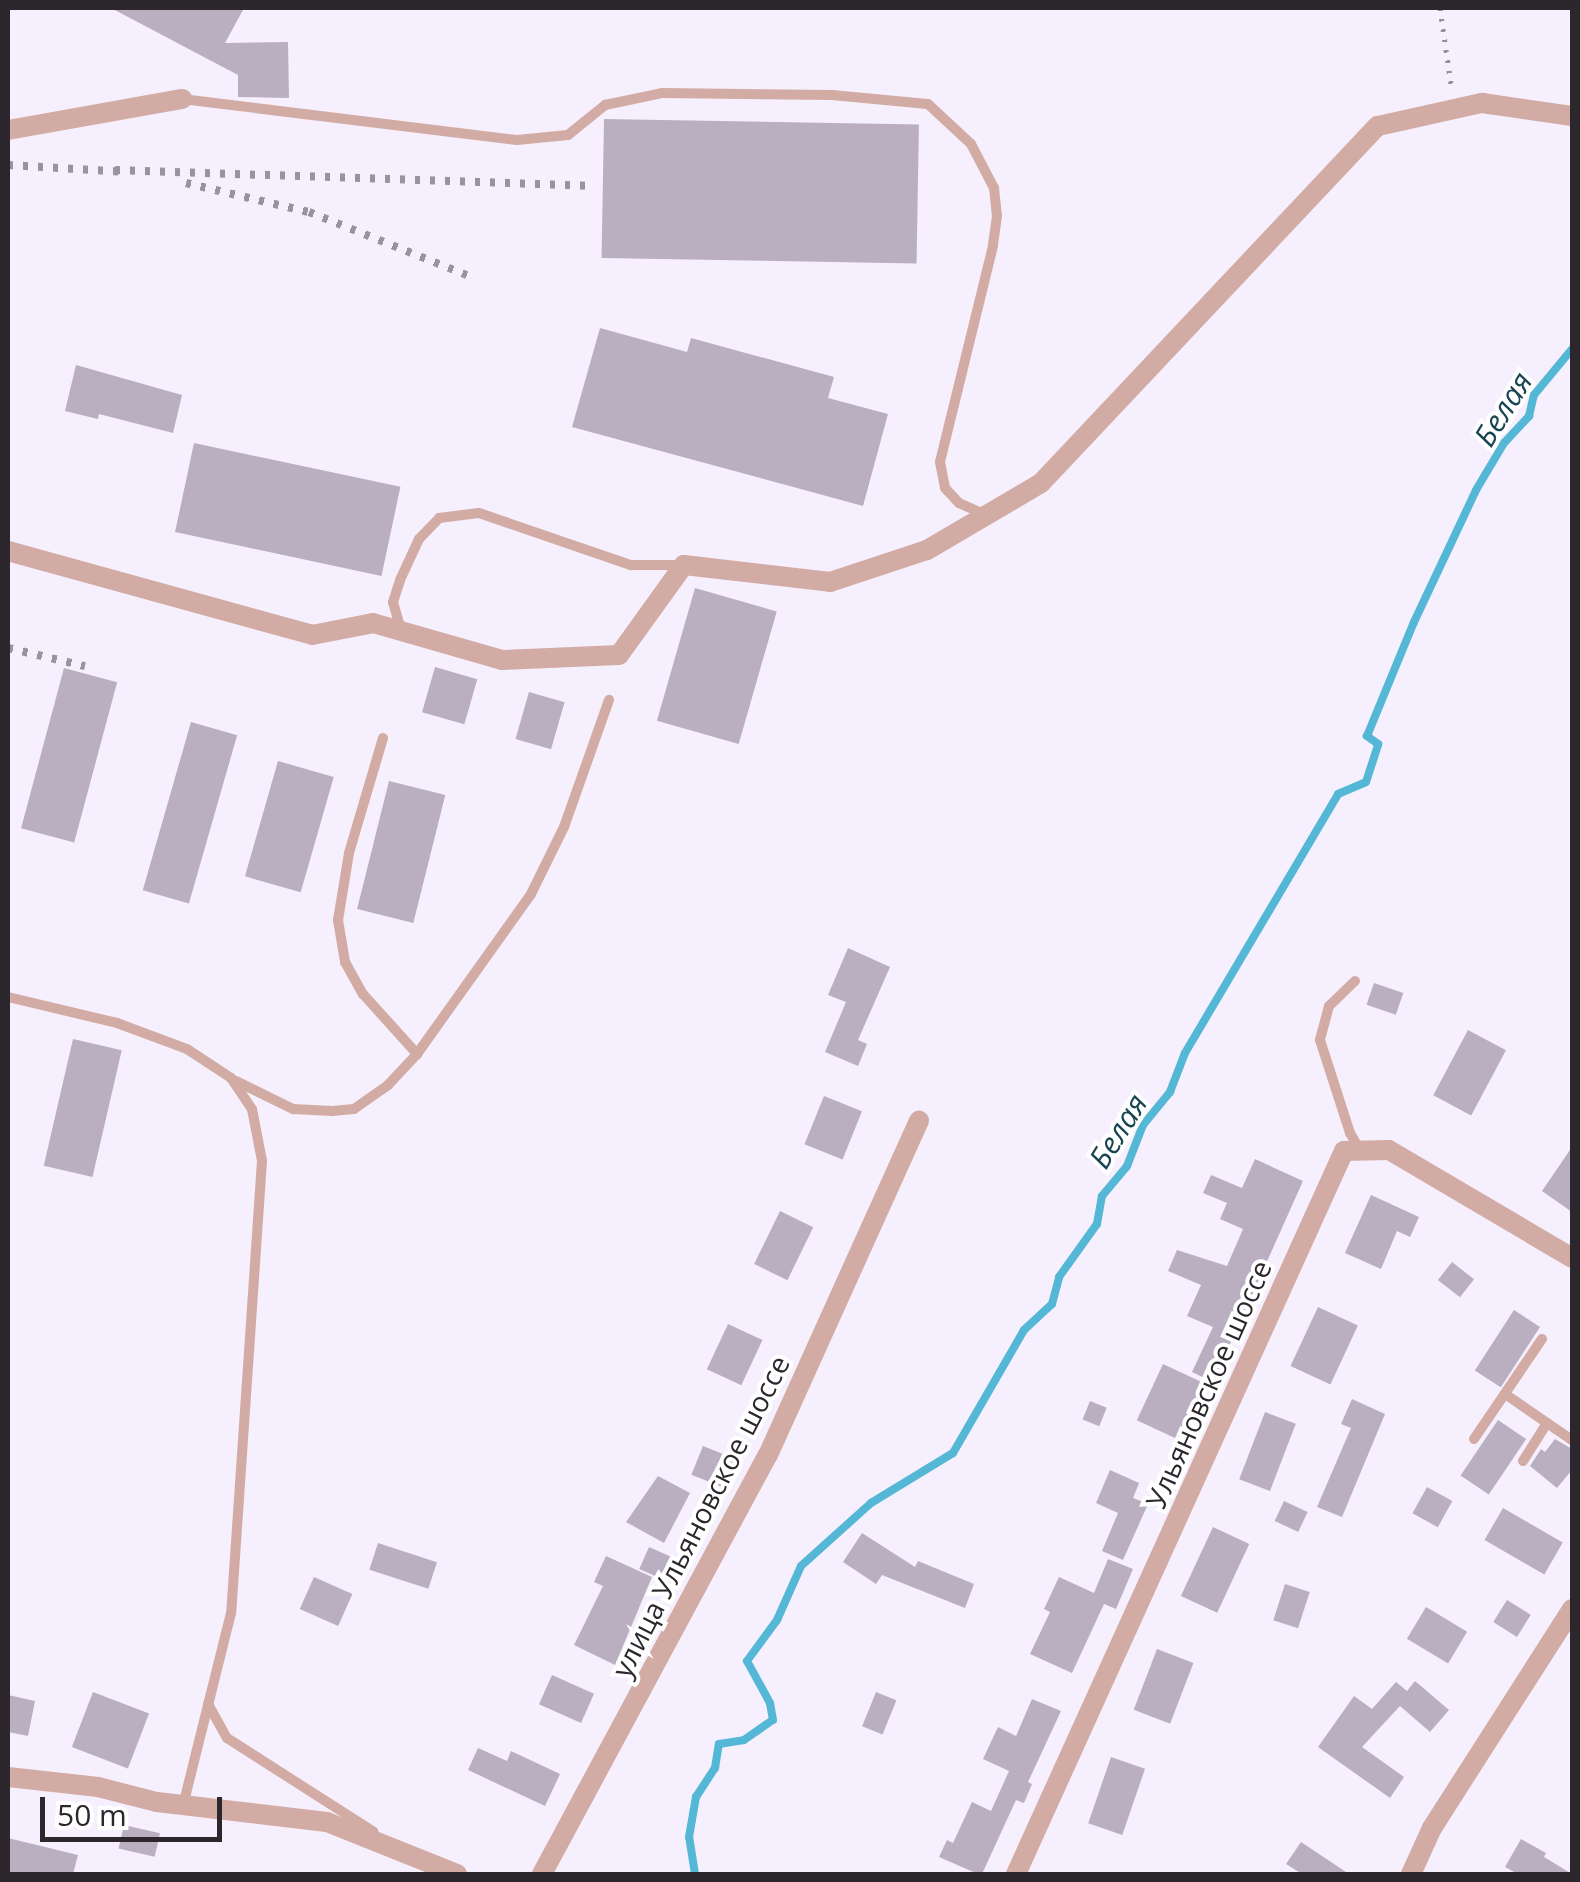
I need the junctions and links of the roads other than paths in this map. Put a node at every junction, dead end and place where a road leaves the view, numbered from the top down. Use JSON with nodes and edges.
{"nodes":[{"id":1,"x":182,"y":99,"type":"joint"},
{"id":2,"x":1572,"y":116,"type":"edge"},
{"id":3,"x":8,"y":130,"type":"edge"},
{"id":4,"x":986,"y":515,"type":"junction"},
{"id":5,"x":8,"y":551,"type":"edge"},
{"id":6,"x":684,"y":566,"type":"junction"},
{"id":7,"x":401,"y":631,"type":"junction"},
{"id":8,"x":609,"y":700,"type":"dead end"},
{"id":9,"x":383,"y":738,"type":"dead end"},
{"id":10,"x":1354,"y":981,"type":"dead end"},
{"id":11,"x":8,"y":997,"type":"edge"},
{"id":12,"x":417,"y":1054,"type":"junction"},
{"id":13,"x":231,"y":1078,"type":"junction"},
{"id":14,"x":919,"y":1121,"type":"dead end"},
{"id":15,"x":1360,"y":1151,"type":"junction"},
{"id":16,"x":1572,"y":1258,"type":"edge"},
{"id":17,"x":1542,"y":1339,"type":"dead end"},
{"id":18,"x":1505,"y":1394,"type":"junction"},
{"id":19,"x":1547,"y":1423,"type":"junction"},
{"id":20,"x":1474,"y":1439,"type":"dead end"},
{"id":21,"x":1572,"y":1440,"type":"edge"},
{"id":22,"x":1522,"y":1461,"type":"dead end"},
{"id":23,"x":1572,"y":1610,"type":"edge"},
{"id":24,"x":208,"y":1704,"type":"junction"},
{"id":25,"x":8,"y":1778,"type":"edge"},
{"id":26,"x":183,"y":1805,"type":"junction"},
{"id":27,"x":395,"y":1848,"type":"junction"},
{"id":28,"x":458,"y":1874,"type":"edge"},
{"id":29,"x":542,"y":1874,"type":"edge"},
{"id":30,"x":1016,"y":1874,"type":"edge"},
{"id":31,"x":1410,"y":1874,"type":"edge"}],
"edges":[{"from":1,"to":3,"type":"street"},
{"from":1,"to":4,"type":"lane"},
{"from":2,"to":4,"type":"street"},
{"from":4,"to":6,"type":"street"},
{"from":5,"to":7,"type":"street"},
{"from":6,"to":7,"type":"street"},
{"from":6,"to":7,"type":"lane"},
{"from":8,"to":12,"type":"lane"},
{"from":9,"to":12,"type":"lane"},
{"from":10,"to":15,"type":"lane"},
{"from":11,"to":13,"type":"lane"},
{"from":12,"to":13,"type":"lane"},
{"from":13,"to":24,"type":"lane"},
{"from":14,"to":29,"type":"street","name":"улица Ульяновское шоссе"},
{"from":15,"to":16,"type":"street"},
{"from":15,"to":30,"type":"street","name":"Ульяновское шоссе"},
{"from":17,"to":18,"type":"lane"},
{"from":18,"to":19,"type":"lane"},
{"from":18,"to":20,"type":"lane"},
{"from":19,"to":21,"type":"lane"},
{"from":19,"to":22,"type":"lane"},
{"from":23,"to":31,"type":"street"},
{"from":24,"to":26,"type":"lane"},
{"from":24,"to":27,"type":"lane"},
{"from":25,"to":26,"type":"street"},
{"from":26,"to":27,"type":"street"},
{"from":27,"to":28,"type":"street"}]}
